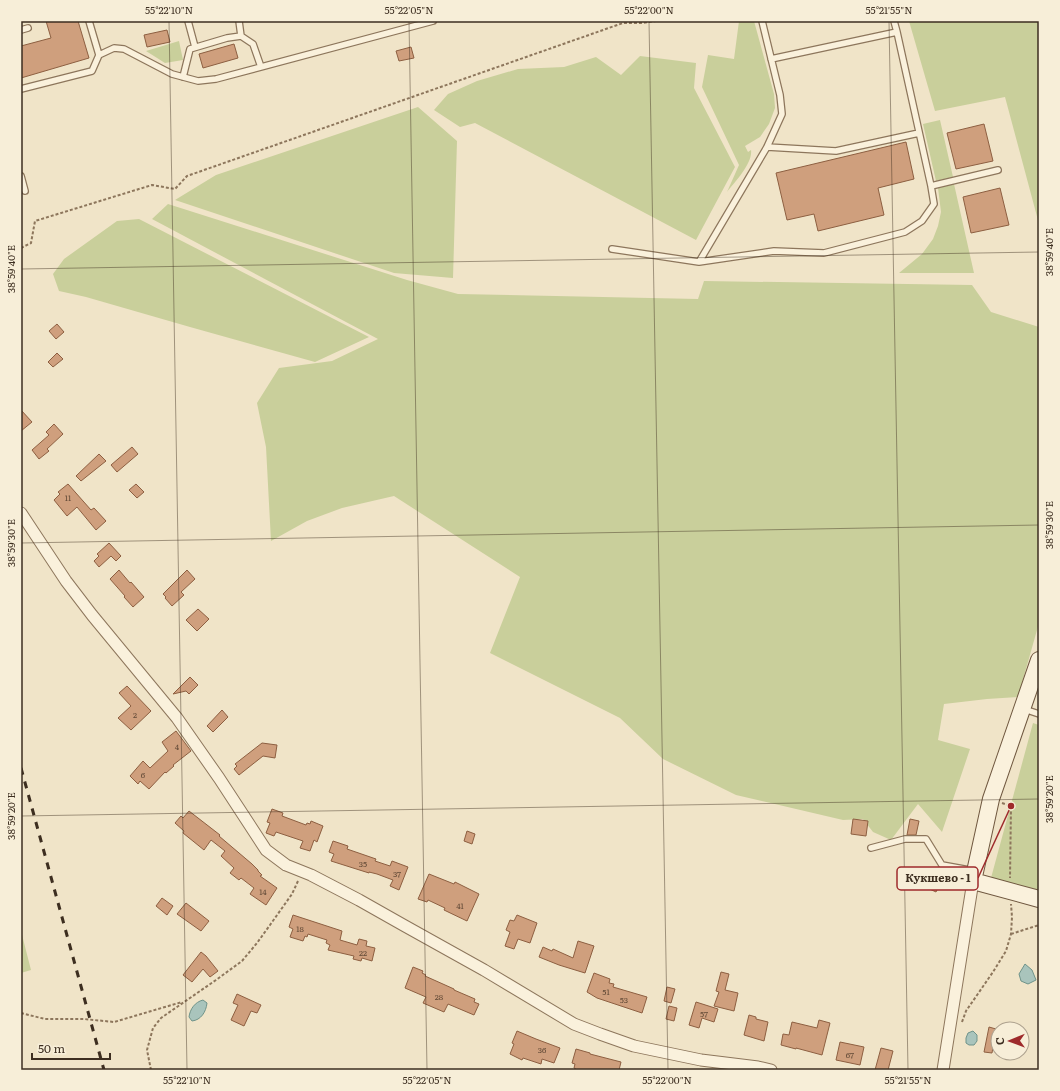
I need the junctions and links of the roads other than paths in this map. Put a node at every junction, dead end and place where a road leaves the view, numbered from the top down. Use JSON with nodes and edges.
{"nodes":[{"id":1,"x":89,"y":21,"type":"edge"},
{"id":2,"x":188,"y":21,"type":"edge"},
{"id":3,"x":239,"y":21,"type":"edge"},
{"id":4,"x":434,"y":21,"type":"edge"},
{"id":5,"x":762,"y":21,"type":"edge"},
{"id":6,"x":894,"y":21,"type":"edge"},
{"id":7,"x":28,"y":28,"type":"dead end"},
{"id":8,"x":21,"y":30,"type":"edge"},
{"id":9,"x":897,"y":32,"type":"junction"},
{"id":10,"x":241,"y":36,"type":"junction"},
{"id":11,"x":195,"y":47,"type":"junction"},
{"id":12,"x":99,"y":55,"type":"junction"},
{"id":13,"x":772,"y":59,"type":"junction"},
{"id":14,"x":260,"y":67,"type":"junction"},
{"id":15,"x":184,"y":77,"type":"junction"},
{"id":16,"x":21,"y":89,"type":"edge"},
{"id":17,"x":919,"y":133,"type":"junction"},
{"id":18,"x":767,"y":147,"type":"junction"},
{"id":19,"x":998,"y":170,"type":"dead end"},
{"id":20,"x":21,"y":176,"type":"edge"},
{"id":21,"x":931,"y":186,"type":"junction"},
{"id":22,"x":25,"y":191,"type":"dead end"},
{"id":23,"x":612,"y":249,"type":"dead end"},
{"id":24,"x":699,"y":262,"type":"junction"},
{"id":25,"x":21,"y":513,"type":"edge"},
{"id":26,"x":1039,"y":660,"type":"edge"},
{"id":27,"x":1022,"y":708,"type":"junction"},
{"id":28,"x":1039,"y":714,"type":"edge"},
{"id":29,"x":871,"y":848,"type":"dead end"},
{"id":30,"x":974,"y":876,"type":"junction"},
{"id":31,"x":1039,"y":900,"type":"edge"},
{"id":32,"x":771,"y":1070,"type":"edge"},
{"id":33,"x":943,"y":1070,"type":"edge"}],
"edges":[{"from":1,"to":12,"type":"lane"},
{"from":2,"to":11,"type":"lane"},
{"from":3,"to":10,"type":"lane"},
{"from":4,"to":14,"type":"lane"},
{"from":5,"to":13,"type":"lane"},
{"from":6,"to":9,"type":"lane"},
{"from":7,"to":8,"type":"lane"},
{"from":9,"to":13,"type":"lane"},
{"from":9,"to":17,"type":"lane"},
{"from":10,"to":11,"type":"lane"},
{"from":10,"to":14,"type":"lane"},
{"from":11,"to":15,"type":"lane"},
{"from":12,"to":15,"type":"lane"},
{"from":12,"to":16,"type":"lane"},
{"from":13,"to":18,"type":"lane"},
{"from":14,"to":15,"type":"lane"},
{"from":17,"to":18,"type":"lane"},
{"from":17,"to":21,"type":"lane"},
{"from":18,"to":24,"type":"lane"},
{"from":19,"to":21,"type":"lane"},
{"from":20,"to":22,"type":"lane"},
{"from":21,"to":24,"type":"lane"},
{"from":23,"to":24,"type":"lane"},
{"from":25,"to":32,"type":"street"},
{"from":26,"to":27,"type":"street"},
{"from":27,"to":28,"type":"lane"},
{"from":27,"to":30,"type":"street"},
{"from":29,"to":30,"type":"lane"},
{"from":30,"to":31,"type":"street"},
{"from":30,"to":33,"type":"street"}]}
